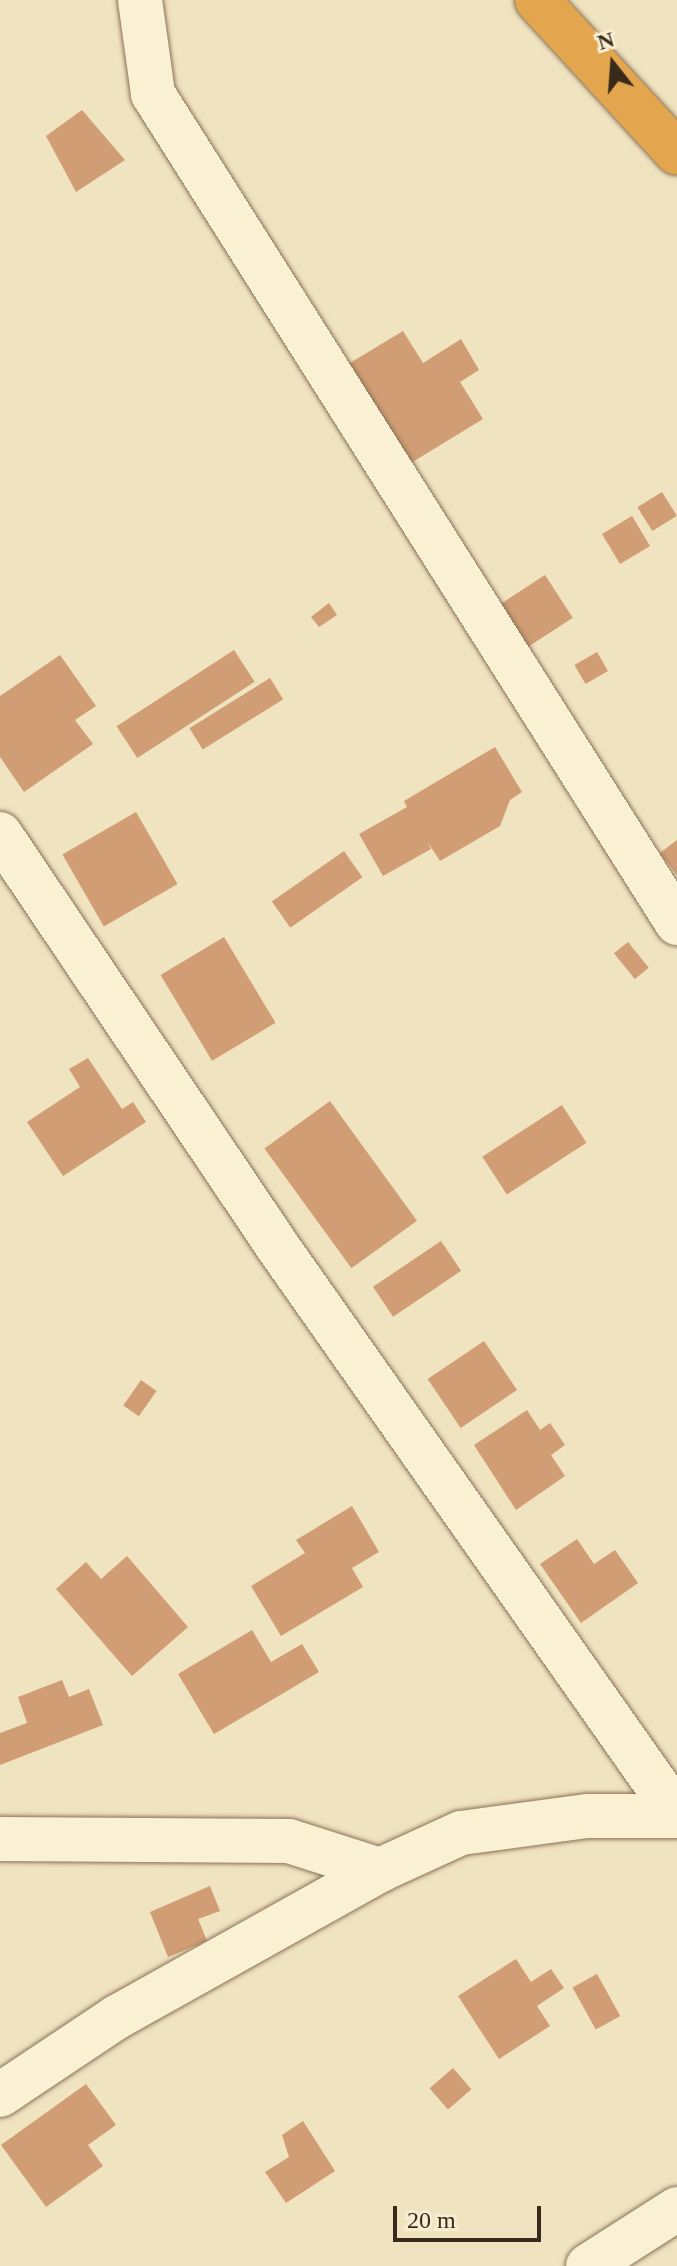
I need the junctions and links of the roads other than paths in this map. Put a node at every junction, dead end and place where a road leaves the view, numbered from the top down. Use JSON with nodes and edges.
{"nodes":[{"id":1,"x":140,"y":0,"type":"edge"},
{"id":2,"x":537,"y":0,"type":"edge"},
{"id":3,"x":677,"y":153,"type":"edge"},
{"id":4,"x":0,"y":834,"type":"edge"},
{"id":5,"x":677,"y":923,"type":"edge"},
{"id":6,"x":677,"y":1815,"type":"edge"},
{"id":7,"x":0,"y":1839,"type":"edge"},
{"id":8,"x":380,"y":1870,"type":"junction"},
{"id":9,"x":0,"y":2095,"type":"edge"},
{"id":10,"x":677,"y":2209,"type":"edge"},
{"id":11,"x":588,"y":2266,"type":"edge"}],
"edges":[{"from":1,"to":5,"type":"street"},
{"from":2,"to":3,"type":"highway"},
{"from":4,"to":6,"type":"street"},
{"from":6,"to":8,"type":"street"},
{"from":7,"to":8,"type":"street"},
{"from":8,"to":9,"type":"street"},
{"from":10,"to":11,"type":"street"}]}
